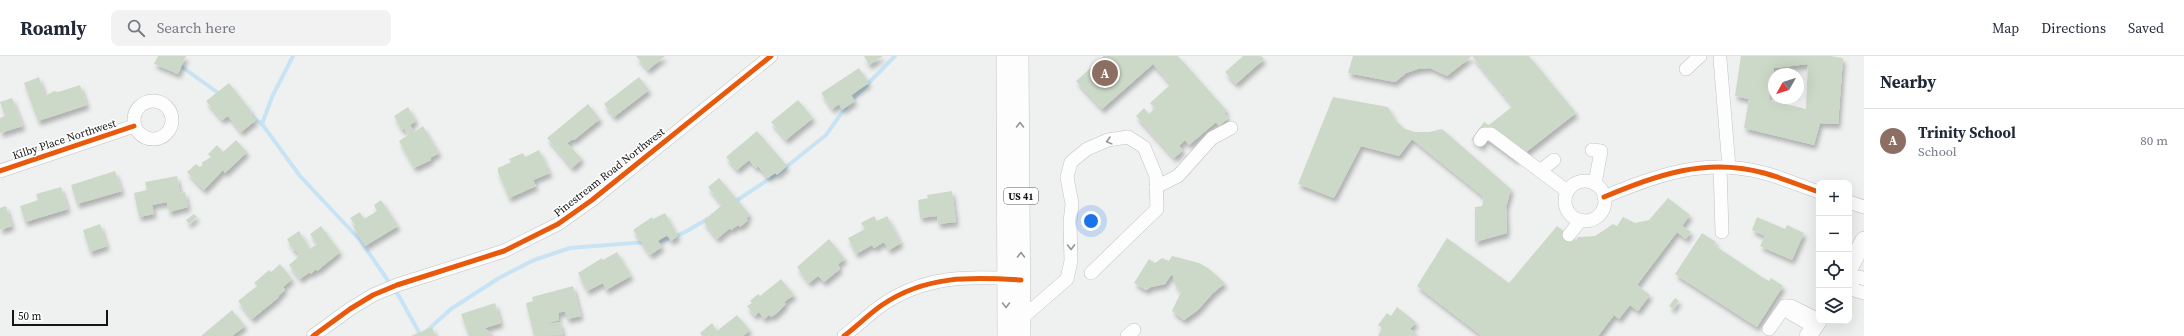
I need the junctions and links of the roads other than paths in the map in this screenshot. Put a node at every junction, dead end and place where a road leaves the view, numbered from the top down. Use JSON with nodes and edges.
{"nodes":[{"id":1,"x":771,"y":56,"type":"edge"},
{"id":2,"x":1006,"y":56,"type":"edge"},
{"id":3,"x":1020,"y":56,"type":"edge"},
{"id":4,"x":1700,"y":56,"type":"edge"},
{"id":5,"x":1718,"y":57,"type":"edge"},
{"id":6,"x":1686,"y":69,"type":"dead end"},
{"id":7,"x":134,"y":126,"type":"dead end"},
{"id":8,"x":1231,"y":128,"type":"dead end"},
{"id":9,"x":1480,"y":140,"type":"dead end"},
{"id":10,"x":1592,"y":150,"type":"dead end"},
{"id":11,"x":1554,"y":160,"type":"dead end"},
{"id":12,"x":1724,"y":167,"type":"junction"},
{"id":13,"x":0,"y":170,"type":"edge"},
{"id":14,"x":1540,"y":171,"type":"junction"},
{"id":15,"x":1595,"y":184,"type":"junction"},
{"id":16,"x":1156,"y":187,"type":"junction"},
{"id":17,"x":1567,"y":191,"type":"junction"},
{"id":18,"x":1816,"y":191,"type":"edge"},
{"id":19,"x":1604,"y":197,"type":"junction"},
{"id":20,"x":1852,"y":203,"type":"edge"},
{"id":21,"x":1864,"y":207,"type":"edge"},
{"id":22,"x":1581,"y":220,"type":"junction"},
{"id":23,"x":1722,"y":232,"type":"dead end"},
{"id":24,"x":1569,"y":235,"type":"dead end"},
{"id":25,"x":1864,"y":240,"type":"edge"},
{"id":26,"x":1852,"y":271,"type":"edge"},
{"id":27,"x":1091,"y":272,"type":"dead end"},
{"id":28,"x":1852,"y":276,"type":"edge"},
{"id":29,"x":1013,"y":279,"type":"junction"},
{"id":30,"x":1864,"y":279,"type":"edge"},
{"id":31,"x":1852,"y":283,"type":"edge"},
{"id":32,"x":1864,"y":293,"type":"edge"},
{"id":33,"x":1022,"y":318,"type":"junction"},
{"id":34,"x":1815,"y":326,"type":"edge"},
{"id":35,"x":1768,"y":329,"type":"dead end"},
{"id":36,"x":313,"y":336,"type":"edge"},
{"id":37,"x":844,"y":336,"type":"edge"},
{"id":38,"x":1006,"y":336,"type":"edge"},
{"id":39,"x":1022,"y":336,"type":"edge"}],
"edges":[{"from":1,"to":36,"type":"street","name":"Pinestream Road Northwest"},
{"from":2,"to":29,"type":"main road","number":"US 41"},
{"from":29,"to":3,"type":"main road","number":"US 41","one_way":true},
{"from":4,"to":6,"type":"street"},
{"from":5,"to":12,"type":"street"},
{"from":7,"to":13,"type":"street","name":"Kilby Place Northwest"},
{"from":8,"to":16,"type":"street"},
{"from":9,"to":14,"type":"street"},
{"from":10,"to":15,"type":"street"},
{"from":11,"to":14,"type":"street"},
{"from":12,"to":18,"type":"street"},
{"from":12,"to":19,"type":"street"},
{"from":12,"to":23,"type":"street"},
{"from":14,"to":17,"type":"street"},
{"from":15,"to":17,"type":"street"},
{"from":15,"to":19,"type":"street"},
{"from":16,"to":27,"type":"street"},
{"from":16,"to":33,"type":"street","one_way":true},
{"from":17,"to":22,"type":"street"},
{"from":19,"to":22,"type":"street"},
{"from":20,"to":21,"type":"street"},
{"from":22,"to":24,"type":"street"},
{"from":25,"to":26,"type":"main road"},
{"from":28,"to":30,"type":"street"},
{"from":29,"to":33,"type":"main road","number":"US 41"},
{"from":29,"to":37,"type":"street"},
{"from":29,"to":38,"type":"main road","number":"US 41","one_way":true},
{"from":31,"to":32,"type":"street"},
{"from":33,"to":39,"type":"main road","number":"US 41"},
{"from":34,"to":35,"type":"street"}]}
